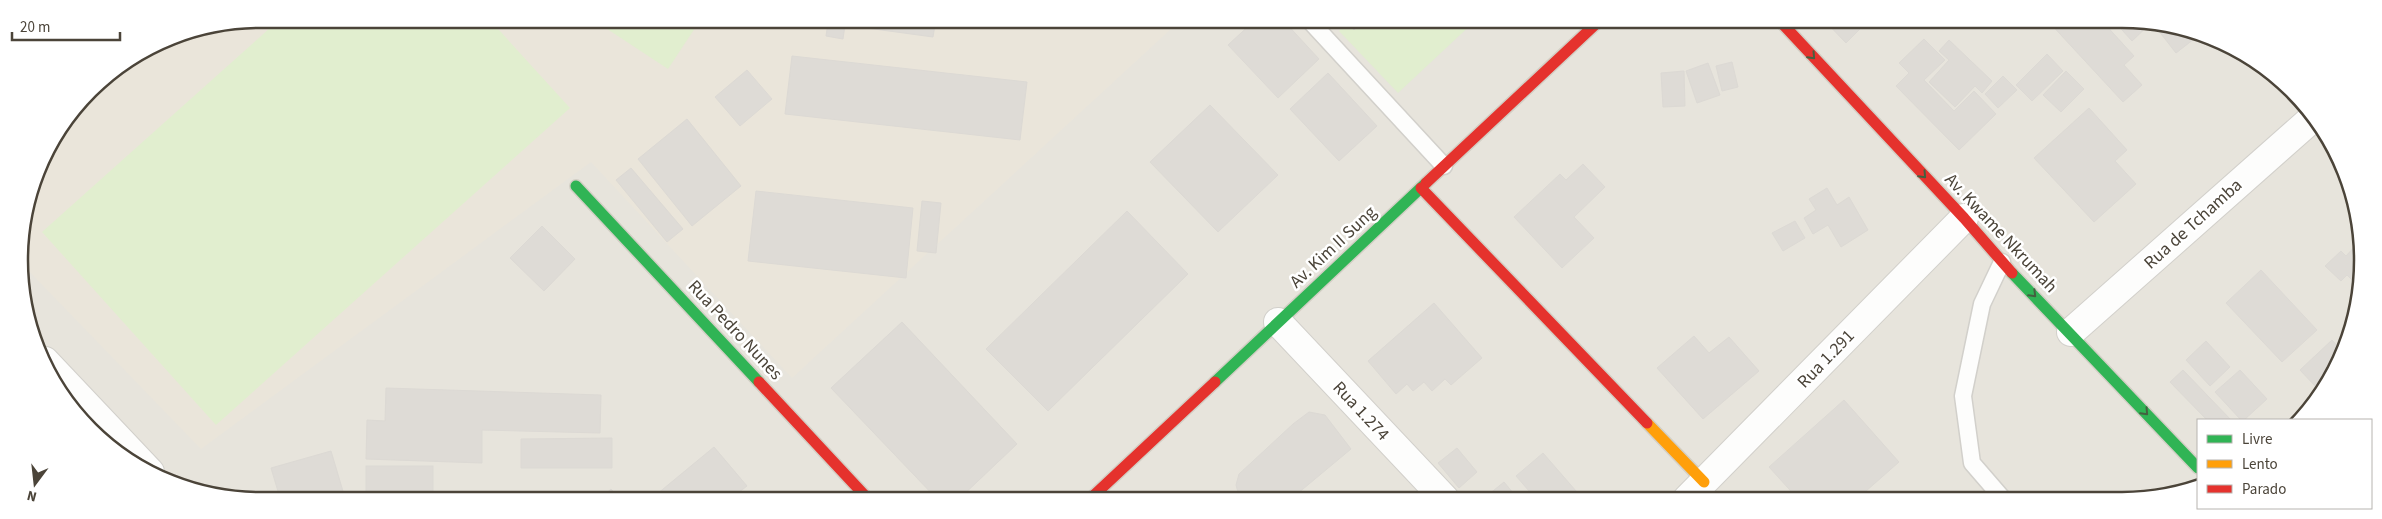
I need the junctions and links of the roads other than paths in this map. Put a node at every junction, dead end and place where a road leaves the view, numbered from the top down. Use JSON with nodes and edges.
{"nodes":[{"id":1,"x":1316,"y":28,"type":"edge"},
{"id":2,"x":1591,"y":28,"type":"edge"},
{"id":3,"x":1786,"y":28,"type":"edge"},
{"id":4,"x":2309,"y":121,"type":"edge"},
{"id":5,"x":1444,"y":166,"type":"junction"},
{"id":6,"x":576,"y":186,"type":"dead end"},
{"id":7,"x":1420,"y":188,"type":"junction"},
{"id":8,"x":1964,"y":218,"type":"junction"},
{"id":9,"x":2002,"y":262,"type":"junction"},
{"id":10,"x":1278,"y":322,"type":"junction"},
{"id":11,"x":2071,"y":332,"type":"junction"},
{"id":12,"x":59,"y":375,"type":"edge"},
{"id":13,"x":131,"y":452,"type":"edge"},
{"id":14,"x":2197,"y":467,"type":"edge"},
{"id":15,"x":1696,"y":491,"type":"edge"},
{"id":16,"x":861,"y":492,"type":"edge"},
{"id":17,"x":1097,"y":492,"type":"edge"},
{"id":18,"x":1438,"y":492,"type":"edge"},
{"id":19,"x":1997,"y":492,"type":"edge"}],
"edges":[{"from":1,"to":5,"type":"lane"},
{"from":2,"to":5,"type":"street","name":"Av. Kim II Sung"},
{"from":3,"to":8,"type":"street","name":"Av. Kwame Nkrumah","one_way":true},
{"from":4,"to":11,"type":"street","name":"Rua de Tchamba"},
{"from":5,"to":7,"type":"street","name":"Av. Kim II Sung"},
{"from":6,"to":16,"type":"street","name":"Rua Pedro Nunes"},
{"from":7,"to":10,"type":"street","name":"Av. Kim II Sung"},
{"from":7,"to":15,"type":"street"},
{"from":8,"to":9,"type":"street","name":"Av. Kwame Nkrumah"},
{"from":8,"to":15,"type":"street","name":"Rua 1.291"},
{"from":9,"to":11,"type":"street","name":"Av. Kwame Nkrumah","one_way":true},
{"from":9,"to":19,"type":"lane"},
{"from":10,"to":17,"type":"street","name":"Av. Kim II Sung"},
{"from":10,"to":18,"type":"street","name":"Rua 1.274"},
{"from":11,"to":14,"type":"street","name":"Av. Kwame Nkrumah","one_way":true},
{"from":12,"to":13,"type":"street"}]}
